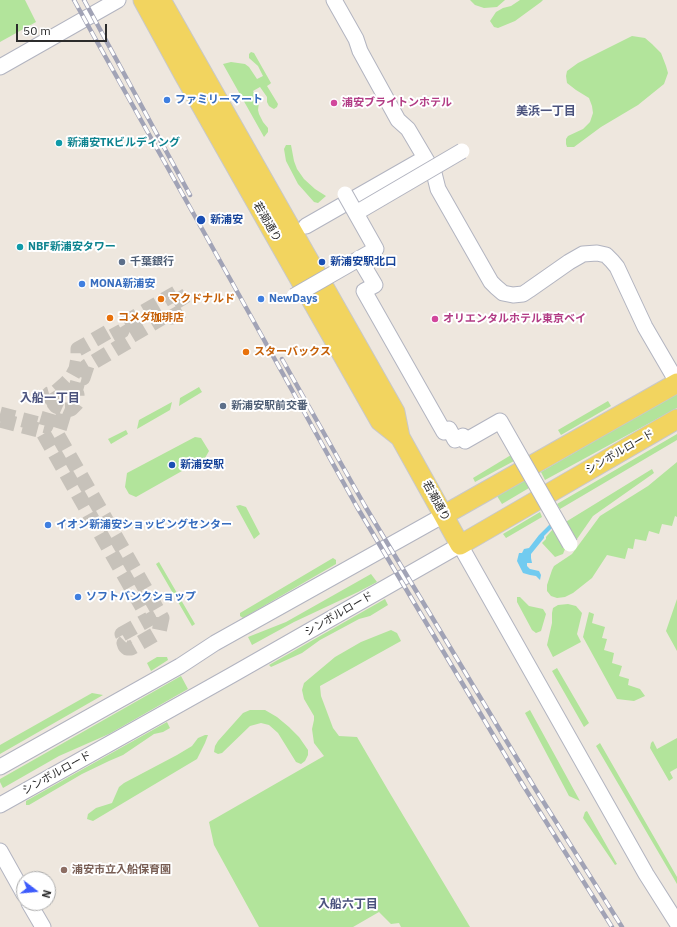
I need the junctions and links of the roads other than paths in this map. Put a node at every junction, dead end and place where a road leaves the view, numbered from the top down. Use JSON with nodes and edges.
{"nodes":[{"id":1,"x":118,"y":0,"type":"edge"},
{"id":2,"x":143,"y":0,"type":"edge"},
{"id":3,"x":161,"y":0,"type":"edge"},
{"id":4,"x":334,"y":0,"type":"edge"},
{"id":5,"x":0,"y":67,"type":"edge"},
{"id":6,"x":462,"y":151,"type":"dead end"},
{"id":7,"x":425,"y":158,"type":"junction"},
{"id":8,"x":345,"y":194,"type":"dead end"},
{"id":9,"x":356,"y":213,"type":"junction"},
{"id":10,"x":306,"y":226,"type":"dead end"},
{"id":11,"x":359,"y":258,"type":"junction"},
{"id":12,"x":294,"y":296,"type":"dead end"},
{"id":13,"x":677,"y":382,"type":"edge"},
{"id":14,"x":677,"y":419,"type":"edge"},
{"id":15,"x":400,"y":436,"type":"junction"},
{"id":16,"x":444,"y":515,"type":"junction"},
{"id":17,"x":570,"y":544,"type":"dead end"},
{"id":18,"x":460,"y":545,"type":"junction"},
{"id":19,"x":0,"y":767,"type":"edge"},
{"id":20,"x":0,"y":805,"type":"edge"},
{"id":21,"x":0,"y":851,"type":"edge"},
{"id":22,"x":16,"y":880,"type":"edge"},
{"id":23,"x":34,"y":911,"type":"edge"},
{"id":24,"x":677,"y":923,"type":"edge"},
{"id":25,"x":43,"y":927,"type":"edge"}],
"edges":[{"from":1,"to":5,"type":"street"},
{"from":2,"to":15,"type":"main road","name":"若潮通り"},
{"from":3,"to":15,"type":"main road","name":"若潮通り"},
{"from":4,"to":7,"type":"street"},
{"from":6,"to":9,"type":"street","bridge":true},
{"from":7,"to":10,"type":"street"},
{"from":7,"to":13,"type":"street"},
{"from":8,"to":9,"type":"street","bridge":true},
{"from":9,"to":11,"type":"street","bridge":true},
{"from":11,"to":12,"type":"street","bridge":true},
{"from":11,"to":17,"type":"street","bridge":true},
{"from":13,"to":16,"type":"main road"},
{"from":14,"to":18,"type":"main road","name":"シンボルロード"},
{"from":15,"to":16,"type":"main road","name":"若潮通り"},
{"from":16,"to":18,"type":"main road","name":"若潮通り"},
{"from":16,"to":19,"type":"street"},
{"from":18,"to":20,"type":"street","name":"シンボルロード"},
{"from":18,"to":24,"type":"street"},
{"from":21,"to":22,"type":"street"},
{"from":23,"to":25,"type":"street"}]}
